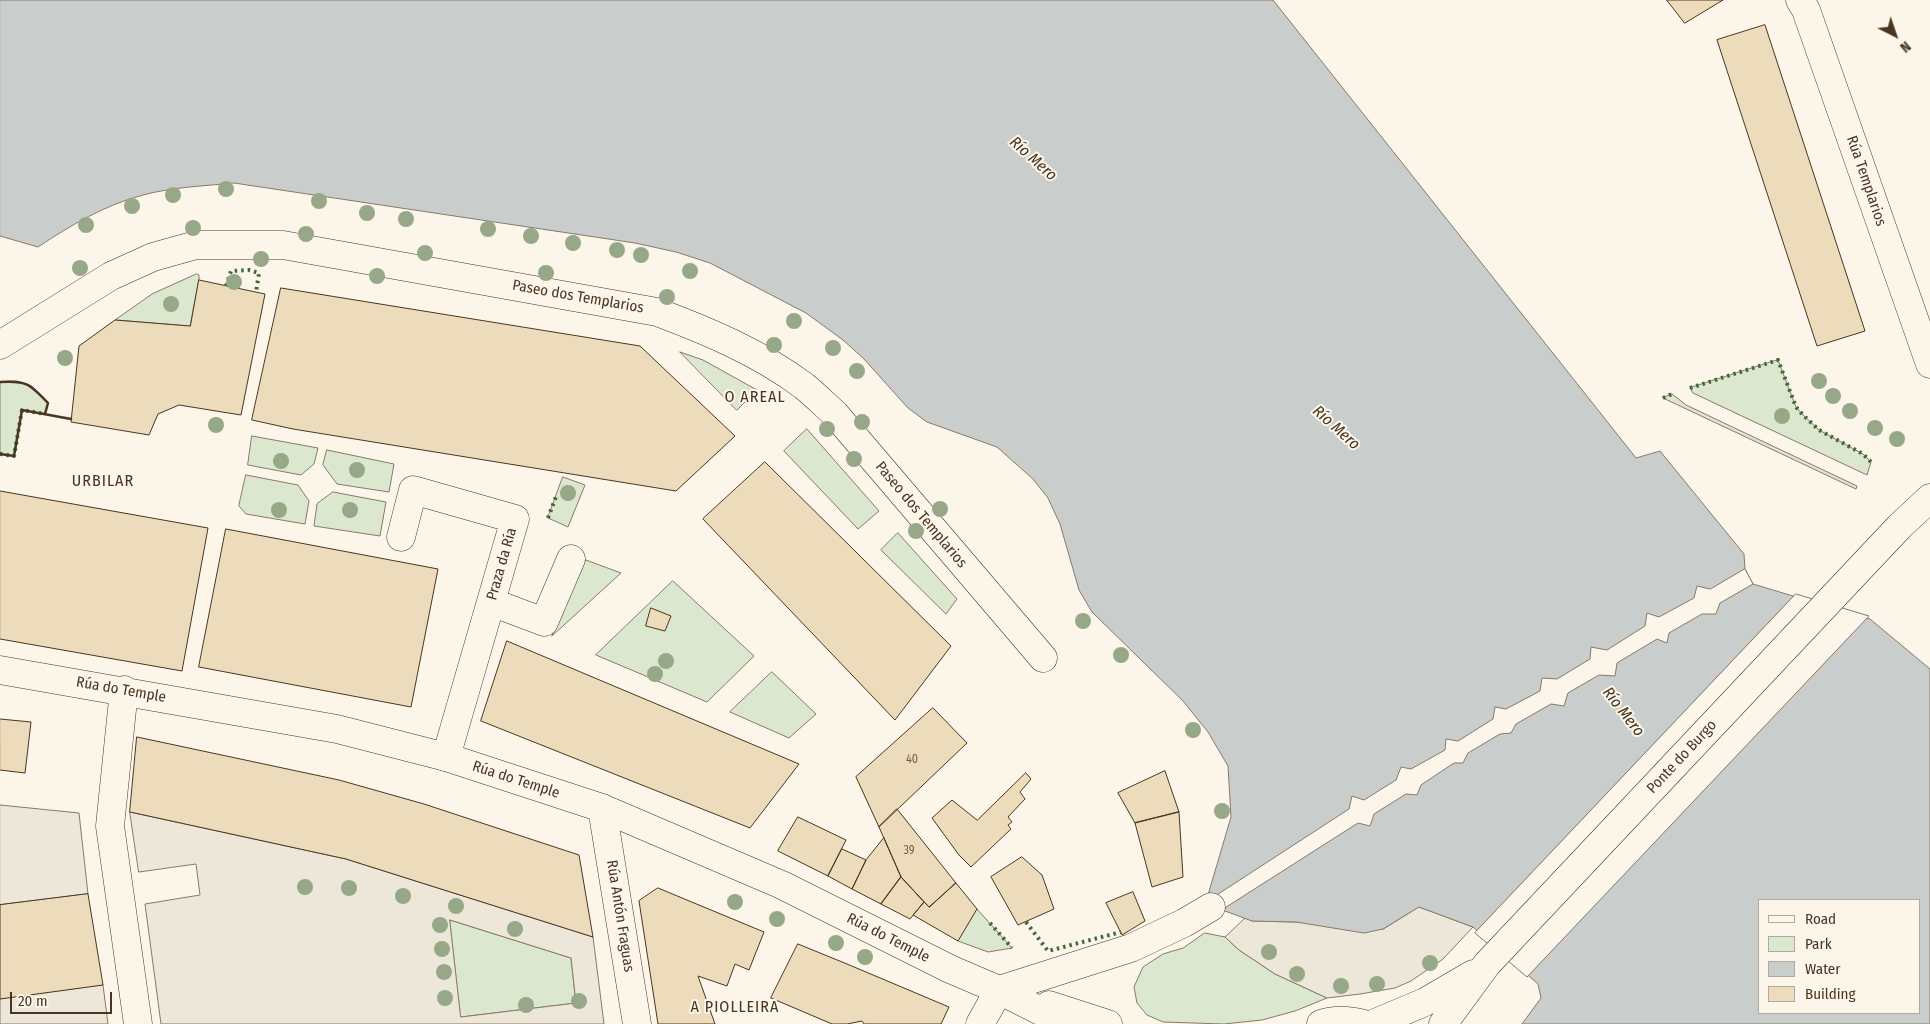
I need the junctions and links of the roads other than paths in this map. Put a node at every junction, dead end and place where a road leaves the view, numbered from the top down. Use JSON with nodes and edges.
{"nodes":[{"id":1,"x":1800,"y":0,"type":"edge"},
{"id":2,"x":0,"y":345,"type":"edge"},
{"id":3,"x":1930,"y":364,"type":"edge"},
{"id":4,"x":1930,"y":498,"type":"edge"},
{"id":5,"x":1930,"y":520,"type":"edge"},
{"id":6,"x":401,"y":537,"type":"dead end"},
{"id":7,"x":1878,"y":550,"type":"junction"},
{"id":8,"x":571,"y":559,"type":"dead end"},
{"id":9,"x":491,"y":602,"type":"junction"},
{"id":10,"x":1043,"y":658,"type":"dead end"},
{"id":11,"x":0,"y":670,"type":"edge"},
{"id":12,"x":124,"y":690,"type":"junction"},
{"id":13,"x":446,"y":757,"type":"junction"},
{"id":14,"x":602,"y":808,"type":"junction"},
{"id":15,"x":1211,"y":907,"type":"dead end"},
{"id":16,"x":1487,"y":964,"type":"junction"},
{"id":17,"x":999,"y":990,"type":"junction"},
{"id":18,"x":138,"y":1024,"type":"edge"},
{"id":19,"x":637,"y":1024,"type":"edge"},
{"id":20,"x":980,"y":1024,"type":"edge"},
{"id":21,"x":1066,"y":1024,"type":"edge"},
{"id":22,"x":1108,"y":1024,"type":"edge"},
{"id":23,"x":1321,"y":1024,"type":"edge"},
{"id":24,"x":1364,"y":1024,"type":"edge"},
{"id":25,"x":1373,"y":1024,"type":"edge"},
{"id":26,"x":1443,"y":1024,"type":"edge"}],
"edges":[{"from":1,"to":3,"type":"street","name":"Rúa Templarios"},
{"from":2,"to":10,"type":"street","name":"Paseo dos Templarios"},
{"from":4,"to":7,"type":"street"},
{"from":5,"to":7,"type":"street"},
{"from":6,"to":9,"type":"street","name":"Praza da Ría"},
{"from":7,"to":16,"type":"street","name":"Ponte do Burgo"},
{"from":8,"to":9,"type":"street"},
{"from":9,"to":13,"type":"street","name":"Praza da Ría"},
{"from":11,"to":12,"type":"street","name":"Rúa do Temple"},
{"from":12,"to":13,"type":"street","name":"Rúa do Temple"},
{"from":12,"to":18,"type":"street"},
{"from":13,"to":14,"type":"street","name":"Rúa do Temple"},
{"from":14,"to":17,"type":"street","name":"Rúa do Temple"},
{"from":14,"to":19,"type":"street","name":"Rúa Antón Fraguas"},
{"from":15,"to":17,"type":"street"},
{"from":16,"to":25,"type":"street","name":"Ponte do Burgo"},
{"from":16,"to":26,"type":"street","name":"Ponte do Burgo"},
{"from":17,"to":20,"type":"street"},
{"from":17,"to":21,"type":"street","name":"Rúa do Temple"},
{"from":17,"to":22,"type":"street","name":"Rúa do Temple"},
{"from":23,"to":24,"type":"street"}]}
